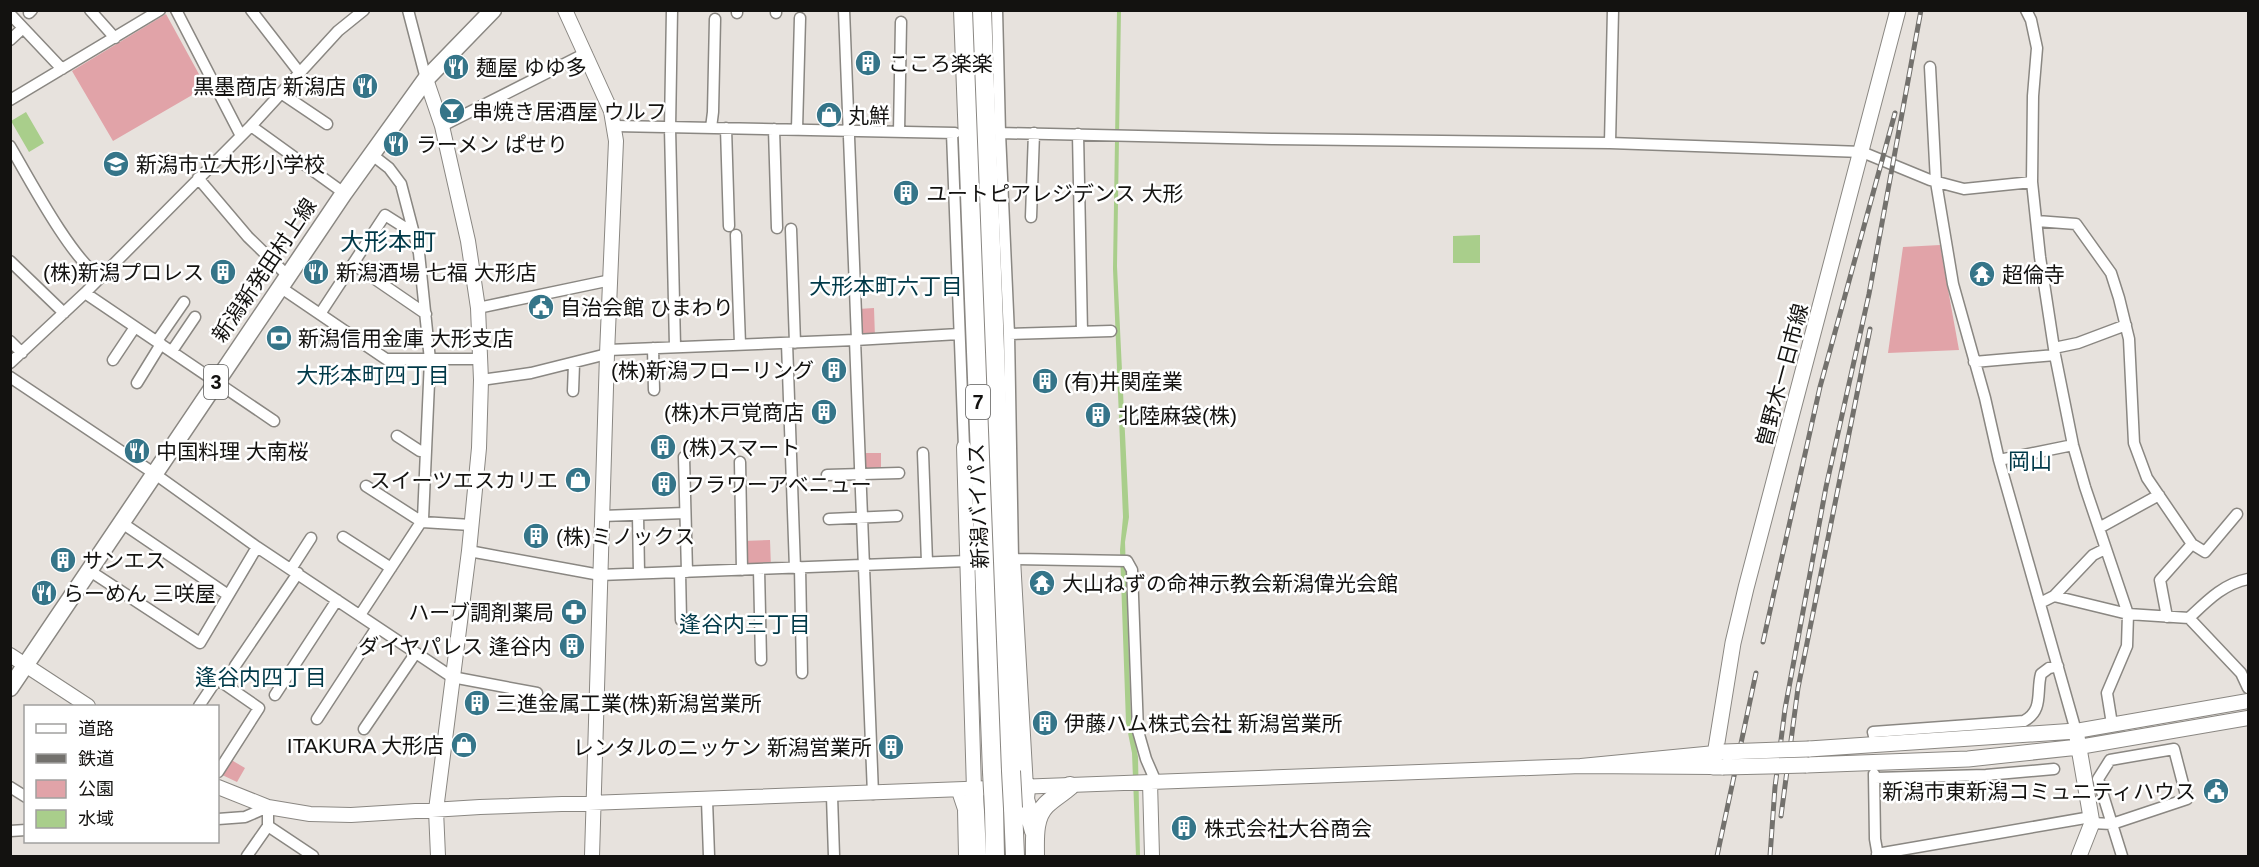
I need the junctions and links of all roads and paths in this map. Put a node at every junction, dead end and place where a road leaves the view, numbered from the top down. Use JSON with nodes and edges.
{"nodes":[{"id":1,"x":90,"y":10,"type":"edge"},
{"id":2,"x":160,"y":10,"type":"edge"},
{"id":3,"x":176,"y":10,"type":"edge"},
{"id":4,"x":251,"y":10,"type":"edge"},
{"id":5,"x":364,"y":10,"type":"edge"},
{"id":6,"x":408,"y":10,"type":"edge"},
{"id":7,"x":493,"y":10,"type":"edge"},
{"id":8,"x":565,"y":10,"type":"edge"},
{"id":9,"x":672,"y":10,"type":"edge"},
{"id":10,"x":844,"y":10,"type":"edge"},
{"id":11,"x":962,"y":10,"type":"edge"},
{"id":12,"x":983,"y":10,"type":"edge"},
{"id":13,"x":997,"y":10,"type":"edge"},
{"id":14,"x":1613,"y":10,"type":"edge"},
{"id":15,"x":1898,"y":10,"type":"edge"},
{"id":16,"x":2025,"y":10,"type":"edge"},
{"id":17,"x":10,"y":14,"type":"edge"},
{"id":18,"x":800,"y":18,"type":"dead end"},
{"id":19,"x":715,"y":19,"type":"dead end"},
{"id":20,"x":901,"y":22,"type":"dead end"},
{"id":21,"x":23,"y":28,"type":"junction"},
{"id":22,"x":116,"y":38,"type":"junction"},
{"id":23,"x":10,"y":40,"type":"edge"},
{"id":24,"x":586,"y":53,"type":"junction"},
{"id":25,"x":1930,"y":67,"type":"dead end"},
{"id":26,"x":62,"y":69,"type":"junction"},
{"id":27,"x":299,"y":72,"type":"junction"},
{"id":28,"x":426,"y":79,"type":"junction"},
{"id":29,"x":281,"y":93,"type":"junction"},
{"id":30,"x":11,"y":99,"type":"edge"},
{"id":31,"x":327,"y":124,"type":"dead end"},
{"id":32,"x":250,"y":126,"type":"junction"},
{"id":33,"x":442,"y":126,"type":"junction"},
{"id":34,"x":615,"y":126,"type":"junction"},
{"id":35,"x":670,"y":128,"type":"junction"},
{"id":36,"x":711,"y":128,"type":"junction"},
{"id":37,"x":726,"y":128,"type":"junction"},
{"id":38,"x":774,"y":129,"type":"junction"},
{"id":39,"x":797,"y":129,"type":"junction"},
{"id":40,"x":849,"y":131,"type":"junction"},
{"id":41,"x":899,"y":132,"type":"junction"},
{"id":42,"x":1000,"y":133,"type":"junction"},
{"id":43,"x":1034,"y":133,"type":"junction"},
{"id":44,"x":1078,"y":134,"type":"junction"},
{"id":45,"x":240,"y":136,"type":"junction"},
{"id":46,"x":1610,"y":143,"type":"junction"},
{"id":47,"x":10,"y":146,"type":"edge"},
{"id":48,"x":1862,"y":152,"type":"junction"},
{"id":49,"x":371,"y":154,"type":"junction"},
{"id":50,"x":198,"y":178,"type":"junction"},
{"id":51,"x":1936,"y":182,"type":"junction"},
{"id":52,"x":2032,"y":182,"type":"junction"},
{"id":53,"x":344,"y":193,"type":"junction"},
{"id":54,"x":1031,"y":217,"type":"dead end"},
{"id":55,"x":2037,"y":221,"type":"junction"},
{"id":56,"x":729,"y":226,"type":"dead end"},
{"id":57,"x":777,"y":228,"type":"dead end"},
{"id":58,"x":791,"y":229,"type":"dead end"},
{"id":59,"x":415,"y":234,"type":"junction"},
{"id":60,"x":736,"y":235,"type":"dead end"},
{"id":61,"x":10,"y":261,"type":"edge"},
{"id":62,"x":353,"y":264,"type":"junction"},
{"id":63,"x":101,"y":277,"type":"junction"},
{"id":64,"x":611,"y":280,"type":"junction"},
{"id":65,"x":284,"y":281,"type":"junction"},
{"id":66,"x":85,"y":293,"type":"junction"},
{"id":67,"x":184,"y":302,"type":"dead end"},
{"id":68,"x":478,"y":309,"type":"junction"},
{"id":69,"x":64,"y":313,"type":"junction"},
{"id":70,"x":320,"y":314,"type":"junction"},
{"id":71,"x":426,"y":314,"type":"junction"},
{"id":72,"x":195,"y":317,"type":"dead end"},
{"id":73,"x":2126,"y":325,"type":"junction"},
{"id":74,"x":135,"y":327,"type":"junction"},
{"id":75,"x":1111,"y":331,"type":"dead end"},
{"id":76,"x":1082,"y":332,"type":"junction"},
{"id":77,"x":959,"y":334,"type":"junction"},
{"id":78,"x":1009,"y":334,"type":"junction"},
{"id":79,"x":856,"y":340,"type":"junction"},
{"id":80,"x":10,"y":341,"type":"edge"},
{"id":81,"x":160,"y":343,"type":"junction"},
{"id":82,"x":791,"y":343,"type":"junction"},
{"id":83,"x":740,"y":344,"type":"junction"},
{"id":84,"x":675,"y":346,"type":"junction"},
{"id":85,"x":653,"y":348,"type":"junction"},
{"id":86,"x":172,"y":351,"type":"junction"},
{"id":87,"x":2054,"y":351,"type":"junction"},
{"id":88,"x":607,"y":352,"type":"junction"},
{"id":89,"x":22,"y":353,"type":"junction"},
{"id":90,"x":480,"y":359,"type":"junction"},
{"id":91,"x":113,"y":360,"type":"dead end"},
{"id":92,"x":430,"y":360,"type":"junction"},
{"id":93,"x":1974,"y":362,"type":"junction"},
{"id":94,"x":10,"y":363,"type":"edge"},
{"id":95,"x":574,"y":364,"type":"junction"},
{"id":96,"x":10,"y":377,"type":"edge"},
{"id":97,"x":481,"y":380,"type":"junction"},
{"id":98,"x":137,"y":382,"type":"dead end"},
{"id":99,"x":216,"y":382,"type":"junction"},
{"id":100,"x":654,"y":390,"type":"dead end"},
{"id":101,"x":573,"y":391,"type":"dead end"},
{"id":102,"x":274,"y":421,"type":"dead end"},
{"id":103,"x":397,"y":436,"type":"dead end"},
{"id":104,"x":2073,"y":445,"type":"junction"},
{"id":105,"x":964,"y":447,"type":"joint"},
{"id":106,"x":426,"y":451,"type":"junction"},
{"id":107,"x":923,"y":453,"type":"dead end"},
{"id":108,"x":684,"y":457,"type":"dead end"},
{"id":109,"x":1998,"y":460,"type":"junction"},
{"id":110,"x":740,"y":462,"type":"dead end"},
{"id":111,"x":899,"y":473,"type":"dead end"},
{"id":112,"x":155,"y":474,"type":"junction"},
{"id":113,"x":860,"y":474,"type":"junction"},
{"id":114,"x":827,"y":475,"type":"dead end"},
{"id":115,"x":366,"y":486,"type":"dead end"},
{"id":116,"x":2159,"y":495,"type":"junction"},
{"id":117,"x":685,"y":513,"type":"junction"},
{"id":118,"x":2237,"y":514,"type":"dead end"},
{"id":119,"x":638,"y":515,"type":"junction"},
{"id":120,"x":602,"y":516,"type":"junction"},
{"id":121,"x":897,"y":516,"type":"dead end"},
{"id":122,"x":861,"y":518,"type":"junction"},
{"id":123,"x":829,"y":519,"type":"dead end"},
{"id":124,"x":422,"y":522,"type":"junction"},
{"id":125,"x":122,"y":523,"type":"junction"},
{"id":126,"x":471,"y":525,"type":"junction"},
{"id":127,"x":2098,"y":528,"type":"junction"},
{"id":128,"x":343,"y":537,"type":"dead end"},
{"id":129,"x":311,"y":538,"type":"dead end"},
{"id":130,"x":2192,"y":544,"type":"junction"},
{"id":131,"x":257,"y":547,"type":"junction"},
{"id":132,"x":2105,"y":549,"type":"junction"},
{"id":133,"x":469,"y":550,"type":"junction"},
{"id":134,"x":1013,"y":559,"type":"junction"},
{"id":135,"x":968,"y":561,"type":"junction"},
{"id":136,"x":927,"y":562,"type":"junction"},
{"id":137,"x":863,"y":565,"type":"junction"},
{"id":138,"x":798,"y":567,"type":"junction"},
{"id":139,"x":391,"y":568,"type":"junction"},
{"id":140,"x":759,"y":569,"type":"junction"},
{"id":141,"x":742,"y":570,"type":"junction"},
{"id":142,"x":90,"y":571,"type":"junction"},
{"id":143,"x":294,"y":571,"type":"junction"},
{"id":144,"x":684,"y":572,"type":"junction"},
{"id":145,"x":639,"y":573,"type":"junction"},
{"id":146,"x":600,"y":575,"type":"junction"},
{"id":147,"x":2248,"y":579,"type":"edge"},
{"id":148,"x":228,"y":595,"type":"junction"},
{"id":149,"x":2054,"y":596,"type":"junction"},
{"id":150,"x":337,"y":600,"type":"junction"},
{"id":151,"x":2040,"y":603,"type":"junction"},
{"id":152,"x":2128,"y":614,"type":"junction"},
{"id":153,"x":360,"y":615,"type":"junction"},
{"id":154,"x":2167,"y":617,"type":"junction"},
{"id":155,"x":2189,"y":618,"type":"junction"},
{"id":156,"x":681,"y":620,"type":"dead end"},
{"id":157,"x":377,"y":627,"type":"junction"},
{"id":158,"x":415,"y":654,"type":"junction"},
{"id":159,"x":10,"y":655,"type":"edge"},
{"id":160,"x":761,"y":660,"type":"dead end"},
{"id":161,"x":26,"y":665,"type":"junction"},
{"id":162,"x":235,"y":666,"type":"dead end"},
{"id":163,"x":2058,"y":666,"type":"junction"},
{"id":164,"x":802,"y":673,"type":"dead end"},
{"id":165,"x":452,"y":677,"type":"junction"},
{"id":166,"x":10,"y":688,"type":"edge"},
{"id":167,"x":2248,"y":688,"type":"edge"},
{"id":168,"x":537,"y":693,"type":"dead end"},
{"id":169,"x":275,"y":695,"type":"dead end"},
{"id":170,"x":2248,"y":701,"type":"edge"},
{"id":171,"x":86,"y":705,"type":"edge"},
{"id":172,"x":200,"y":705,"type":"edge"},
{"id":173,"x":2248,"y":718,"type":"edge"},
{"id":174,"x":317,"y":719,"type":"dead end"},
{"id":175,"x":2112,"y":724,"type":"junction"},
{"id":176,"x":364,"y":729,"type":"dead end"},
{"id":177,"x":2076,"y":731,"type":"junction"},
{"id":178,"x":1874,"y":736,"type":"dead end"},
{"id":179,"x":2079,"y":747,"type":"junction"},
{"id":180,"x":1719,"y":760,"type":"junction"},
{"id":181,"x":2054,"y":768,"type":"dead end"},
{"id":182,"x":219,"y":770,"type":"edge"},
{"id":183,"x":1153,"y":782,"type":"junction"},
{"id":184,"x":1070,"y":786,"type":"junction"},
{"id":185,"x":10,"y":787,"type":"edge"},
{"id":186,"x":219,"y":787,"type":"edge"},
{"id":187,"x":1026,"y":788,"type":"junction"},
{"id":188,"x":966,"y":790,"type":"junction"},
{"id":189,"x":873,"y":794,"type":"junction"},
{"id":190,"x":832,"y":795,"type":"junction"},
{"id":191,"x":24,"y":796,"type":"edge"},
{"id":192,"x":707,"y":800,"type":"junction"},
{"id":193,"x":594,"y":804,"type":"junction"},
{"id":194,"x":268,"y":807,"type":"junction"},
{"id":195,"x":436,"y":810,"type":"junction"},
{"id":196,"x":219,"y":819,"type":"edge"},
{"id":197,"x":2092,"y":820,"type":"junction"},
{"id":198,"x":2112,"y":824,"type":"junction"},
{"id":199,"x":268,"y":826,"type":"junction"},
{"id":200,"x":1034,"y":831,"type":"junction"},
{"id":201,"x":251,"y":855,"type":"edge"},
{"id":202,"x":1878,"y":855,"type":"edge"},
{"id":203,"x":313,"y":856,"type":"edge"},
{"id":204,"x":438,"y":856,"type":"edge"},
{"id":205,"x":592,"y":856,"type":"edge"},
{"id":206,"x":709,"y":856,"type":"edge"},
{"id":207,"x":834,"y":856,"type":"edge"},
{"id":208,"x":966,"y":856,"type":"edge"},
{"id":209,"x":977,"y":856,"type":"edge"},
{"id":210,"x":995,"y":856,"type":"edge"},
{"id":211,"x":1015,"y":856,"type":"edge"},
{"id":212,"x":1035,"y":856,"type":"edge"},
{"id":213,"x":1152,"y":856,"type":"edge"},
{"id":214,"x":2079,"y":856,"type":"edge"},
{"id":215,"x":2122,"y":856,"type":"edge"}],
"edges":[{"from":1,"to":22,"type":"street"},
{"from":2,"to":22,"type":"street"},
{"from":3,"to":45,"type":"street"},
{"from":4,"to":27,"type":"street"},
{"from":5,"to":27,"type":"street"},
{"from":6,"to":28,"type":"street"},
{"from":7,"to":28,"type":"main road","name":"新潟新発田村上線","number":"3"},
{"from":8,"to":24,"type":"street"},
{"from":9,"to":35,"type":"street"},
{"from":10,"to":40,"type":"street"},
{"from":11,"to":210,"type":"highway","name":"新潟バイパス","number":"7","bridge":true},
{"from":12,"to":211,"type":"highway","name":"新潟バイパス","number":"7","bridge":true},
{"from":13,"to":42,"type":"street"},
{"from":14,"to":46,"type":"street"},
{"from":15,"to":48,"type":"main road","name":"曽野木一日市線"},
{"from":16,"to":52,"type":"street"},
{"from":17,"to":21,"type":"street"},
{"from":18,"to":39,"type":"street"},
{"from":19,"to":36,"type":"street"},
{"from":20,"to":41,"type":"street"},
{"from":21,"to":23,"type":"street"},
{"from":21,"to":26,"type":"street"},
{"from":22,"to":26,"type":"street"},
{"from":24,"to":33,"type":"street"},
{"from":24,"to":34,"type":"street"},
{"from":25,"to":51,"type":"street"},
{"from":26,"to":30,"type":"street"},
{"from":27,"to":29,"type":"street"},
{"from":28,"to":33,"type":"street"},
{"from":28,"to":49,"type":"main road","name":"新潟新発田村上線","number":"3"},
{"from":29,"to":31,"type":"street"},
{"from":29,"to":32,"type":"street"},
{"from":32,"to":45,"type":"street"},
{"from":32,"to":53,"type":"street"},
{"from":33,"to":68,"type":"street"},
{"from":34,"to":35,"type":"street"},
{"from":34,"to":64,"type":"street"},
{"from":35,"to":36,"type":"street"},
{"from":35,"to":84,"type":"street"},
{"from":36,"to":37,"type":"street"},
{"from":37,"to":38,"type":"street"},
{"from":37,"to":56,"type":"street"},
{"from":38,"to":39,"type":"street"},
{"from":38,"to":57,"type":"street"},
{"from":39,"to":40,"type":"street"},
{"from":40,"to":41,"type":"street"},
{"from":40,"to":79,"type":"street"},
{"from":41,"to":77,"type":"street"},
{"from":42,"to":43,"type":"street"},
{"from":42,"to":78,"type":"street"},
{"from":43,"to":44,"type":"street"},
{"from":43,"to":54,"type":"street"},
{"from":44,"to":46,"type":"street"},
{"from":44,"to":76,"type":"street"},
{"from":45,"to":50,"type":"street"},
{"from":46,"to":48,"type":"street"},
{"from":47,"to":63,"type":"street"},
{"from":48,"to":51,"type":"street"},
{"from":48,"to":180,"type":"main road","name":"曽野木一日市線"},
{"from":49,"to":53,"type":"main road","name":"新潟新発田村上線","number":"3"},
{"from":49,"to":59,"type":"street"},
{"from":50,"to":63,"type":"street"},
{"from":50,"to":65,"type":"street"},
{"from":51,"to":52,"type":"street"},
{"from":51,"to":93,"type":"street"},
{"from":52,"to":55,"type":"street"},
{"from":53,"to":65,"type":"main road","name":"新潟新発田村上線","number":"3"},
{"from":55,"to":73,"type":"street"},
{"from":55,"to":87,"type":"street"},
{"from":58,"to":82,"type":"street"},
{"from":59,"to":62,"type":"street"},
{"from":59,"to":71,"type":"street"},
{"from":60,"to":83,"type":"street"},
{"from":61,"to":69,"type":"street"},
{"from":62,"to":70,"type":"street"},
{"from":62,"to":71,"type":"street"},
{"from":63,"to":66,"type":"street"},
{"from":64,"to":68,"type":"street"},
{"from":64,"to":88,"type":"street"},
{"from":65,"to":70,"type":"street"},
{"from":65,"to":99,"type":"main road","name":"新潟新発田村上線","number":"3"},
{"from":66,"to":69,"type":"street"},
{"from":66,"to":74,"type":"street"},
{"from":67,"to":81,"type":"street"},
{"from":68,"to":90,"type":"street"},
{"from":69,"to":89,"type":"street"},
{"from":70,"to":92,"type":"street"},
{"from":71,"to":92,"type":"street"},
{"from":72,"to":86,"type":"street"},
{"from":73,"to":87,"type":"street"},
{"from":73,"to":116,"type":"street"},
{"from":74,"to":81,"type":"street"},
{"from":74,"to":91,"type":"street"},
{"from":75,"to":76,"type":"street"},
{"from":76,"to":78,"type":"street"},
{"from":77,"to":79,"type":"street"},
{"from":77,"to":105,"type":"street"},
{"from":78,"to":134,"type":"street"},
{"from":79,"to":82,"type":"street"},
{"from":79,"to":113,"type":"street"},
{"from":80,"to":89,"type":"street"},
{"from":81,"to":86,"type":"street"},
{"from":81,"to":98,"type":"street"},
{"from":82,"to":83,"type":"street"},
{"from":82,"to":138,"type":"street"},
{"from":83,"to":84,"type":"street"},
{"from":84,"to":85,"type":"street"},
{"from":85,"to":88,"type":"street"},
{"from":85,"to":100,"type":"street"},
{"from":86,"to":99,"type":"street"},
{"from":87,"to":93,"type":"street"},
{"from":87,"to":104,"type":"street"},
{"from":88,"to":95,"type":"street"},
{"from":88,"to":120,"type":"street"},
{"from":89,"to":94,"type":"street"},
{"from":90,"to":92,"type":"street"},
{"from":90,"to":97,"type":"street"},
{"from":92,"to":106,"type":"street"},
{"from":93,"to":109,"type":"street"},
{"from":95,"to":97,"type":"street"},
{"from":95,"to":101,"type":"street"},
{"from":96,"to":112,"type":"street"},
{"from":97,"to":126,"type":"street"},
{"from":99,"to":102,"type":"street"},
{"from":99,"to":112,"type":"main road","name":"新潟新発田村上線","number":"3"},
{"from":103,"to":106,"type":"street"},
{"from":104,"to":109,"type":"street"},
{"from":104,"to":127,"type":"street"},
{"from":105,"to":135,"type":"street"},
{"from":106,"to":124,"type":"street"},
{"from":107,"to":136,"type":"street"},
{"from":108,"to":117,"type":"street"},
{"from":109,"to":151,"type":"street"},
{"from":110,"to":141,"type":"street"},
{"from":111,"to":113,"type":"street"},
{"from":112,"to":125,"type":"main road","name":"新潟新発田村上線","number":"3"},
{"from":112,"to":131,"type":"street"},
{"from":113,"to":114,"type":"street"},
{"from":113,"to":122,"type":"street"},
{"from":115,"to":124,"type":"street"},
{"from":116,"to":127,"type":"street"},
{"from":116,"to":130,"type":"street"},
{"from":117,"to":119,"type":"street"},
{"from":117,"to":144,"type":"street"},
{"from":118,"to":130,"type":"street"},
{"from":119,"to":120,"type":"street"},
{"from":119,"to":145,"type":"street"},
{"from":120,"to":146,"type":"street"},
{"from":121,"to":122,"type":"street"},
{"from":122,"to":123,"type":"street"},
{"from":122,"to":137,"type":"street"},
{"from":124,"to":126,"type":"street"},
{"from":124,"to":139,"type":"street"},
{"from":125,"to":142,"type":"main road","name":"新潟新発田村上線","number":"3"},
{"from":125,"to":148,"type":"street"},
{"from":126,"to":133,"type":"street"},
{"from":127,"to":132,"type":"street"},
{"from":128,"to":139,"type":"street"},
{"from":129,"to":143,"type":"street"},
{"from":130,"to":154,"type":"street"},
{"from":131,"to":143,"type":"street"},
{"from":131,"to":148,"type":"street"},
{"from":132,"to":149,"type":"street"},
{"from":132,"to":152,"type":"street"},
{"from":133,"to":146,"type":"street"},
{"from":133,"to":165,"type":"street"},
{"from":134,"to":183,"type":"street"},
{"from":134,"to":187,"type":"street"},
{"from":135,"to":136,"type":"street"},
{"from":135,"to":188,"type":"street"},
{"from":136,"to":137,"type":"street"},
{"from":137,"to":138,"type":"street"},
{"from":137,"to":189,"type":"street"},
{"from":138,"to":140,"type":"street"},
{"from":138,"to":164,"type":"street"},
{"from":139,"to":153,"type":"street"},
{"from":140,"to":141,"type":"street"},
{"from":140,"to":160,"type":"street"},
{"from":141,"to":144,"type":"street"},
{"from":142,"to":148,"type":"street"},
{"from":142,"to":161,"type":"main road","name":"新潟新発田村上線","number":"3"},
{"from":143,"to":150,"type":"street"},
{"from":143,"to":162,"type":"street"},
{"from":144,"to":145,"type":"street"},
{"from":144,"to":156,"type":"street"},
{"from":145,"to":146,"type":"street"},
{"from":146,"to":193,"type":"street"},
{"from":147,"to":155,"type":"street"},
{"from":149,"to":151,"type":"street"},
{"from":149,"to":152,"type":"street"},
{"from":150,"to":153,"type":"street"},
{"from":150,"to":169,"type":"street"},
{"from":151,"to":163,"type":"street"},
{"from":152,"to":154,"type":"street"},
{"from":152,"to":175,"type":"street"},
{"from":153,"to":157,"type":"street"},
{"from":154,"to":155,"type":"street"},
{"from":155,"to":167,"type":"street"},
{"from":157,"to":158,"type":"street"},
{"from":157,"to":174,"type":"street"},
{"from":158,"to":165,"type":"street"},
{"from":158,"to":176,"type":"street"},
{"from":159,"to":161,"type":"street"},
{"from":161,"to":166,"type":"main road","name":"新潟新発田村上線","number":"3"},
{"from":161,"to":171,"type":"street"},
{"from":163,"to":177,"type":"street"},
{"from":163,"to":178,"type":"street"},
{"from":165,"to":168,"type":"street"},
{"from":165,"to":195,"type":"street"},
{"from":170,"to":175,"type":"street"},
{"from":172,"to":182,"type":"street"},
{"from":173,"to":179,"type":"street"},
{"from":175,"to":177,"type":"street"},
{"from":177,"to":179,"type":"main road"},
{"from":177,"to":180,"type":"main road","bridge":true},
{"from":179,"to":180,"type":"main road","bridge":true},
{"from":179,"to":197,"type":"main road"},
{"from":180,"to":183,"type":"street"},
{"from":181,"to":202,"type":"street"},
{"from":183,"to":184,"type":"street"},
{"from":183,"to":213,"type":"street"},
{"from":184,"to":187,"type":"street"},
{"from":184,"to":200,"type":"highway"},
{"from":185,"to":191,"type":"street"},
{"from":186,"to":194,"type":"street"},
{"from":187,"to":188,"type":"street"},
{"from":187,"to":200,"type":"highway"},
{"from":188,"to":189,"type":"street"},
{"from":188,"to":208,"type":"street"},
{"from":188,"to":209,"type":"highway"},
{"from":189,"to":190,"type":"street"},
{"from":190,"to":192,"type":"street"},
{"from":190,"to":207,"type":"street"},
{"from":192,"to":193,"type":"street"},
{"from":192,"to":206,"type":"street"},
{"from":193,"to":195,"type":"street"},
{"from":193,"to":205,"type":"street"},
{"from":194,"to":195,"type":"street"},
{"from":194,"to":196,"type":"street"},
{"from":194,"to":199,"type":"street"},
{"from":195,"to":204,"type":"street"},
{"from":197,"to":198,"type":"street"},
{"from":197,"to":202,"type":"street"},
{"from":197,"to":214,"type":"main road"},
{"from":198,"to":198,"type":"street"},
{"from":198,"to":215,"type":"street"},
{"from":199,"to":201,"type":"street"},
{"from":199,"to":203,"type":"street"},
{"from":200,"to":212,"type":"highway"}]}
